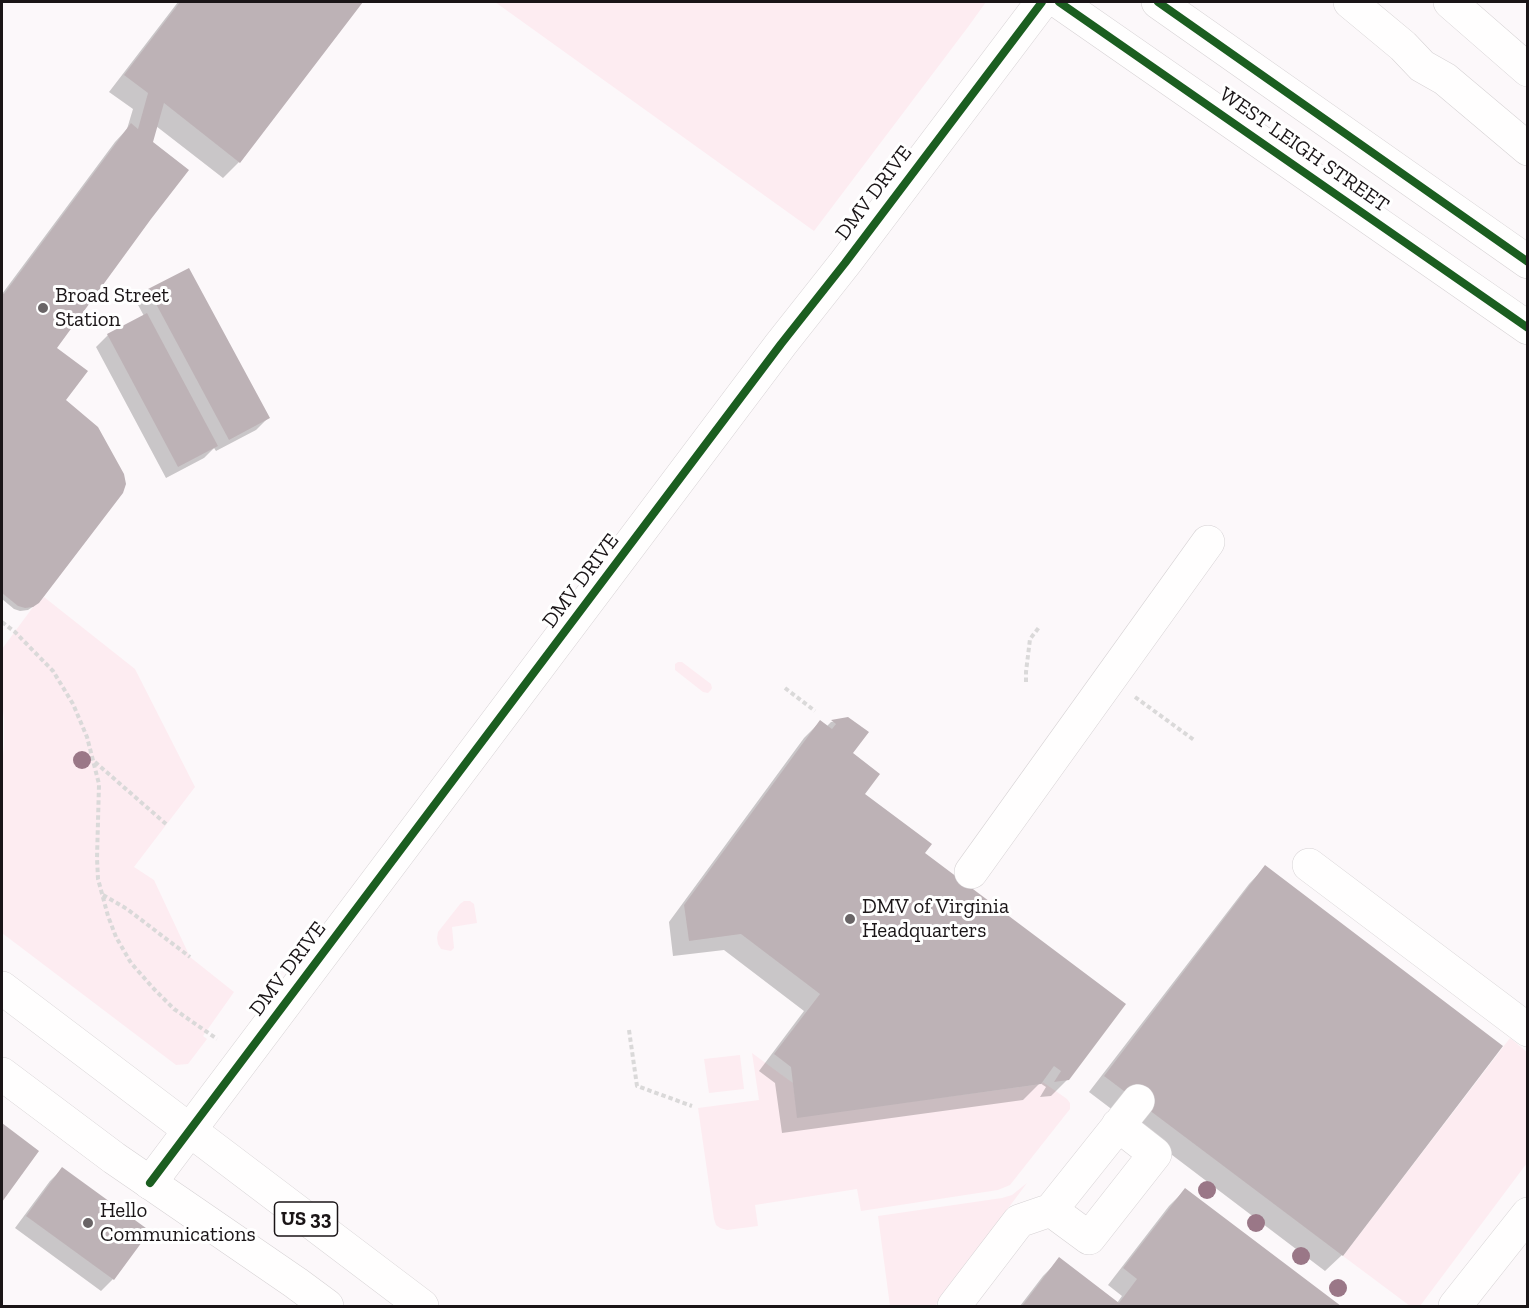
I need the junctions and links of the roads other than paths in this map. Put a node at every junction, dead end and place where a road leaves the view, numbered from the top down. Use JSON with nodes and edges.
{"nodes":[{"id":1,"x":1042,"y":2,"type":"edge"},
{"id":2,"x":1059,"y":2,"type":"edge"},
{"id":3,"x":1158,"y":2,"type":"edge"},
{"id":4,"x":1350,"y":2,"type":"edge"},
{"id":5,"x":1450,"y":2,"type":"edge"},
{"id":6,"x":1527,"y":70,"type":"edge"},
{"id":7,"x":1527,"y":149,"type":"edge"},
{"id":8,"x":1527,"y":262,"type":"edge"},
{"id":9,"x":1527,"y":328,"type":"edge"},
{"id":10,"x":1208,"y":542,"type":"dead end"},
{"id":11,"x":1309,"y":866,"type":"dead end"},
{"id":12,"x":971,"y":872,"type":"dead end"},
{"id":13,"x":2,"y":988,"type":"edge"},
{"id":14,"x":1527,"y":1030,"type":"edge"},
{"id":15,"x":2,"y":1074,"type":"edge"},
{"id":16,"x":189,"y":1131,"type":"junction"},
{"id":17,"x":150,"y":1183,"type":"junction"},
{"id":18,"x":1051,"y":1210,"type":"junction"},
{"id":19,"x":1527,"y":1214,"type":"edge"},
{"id":20,"x":327,"y":1306,"type":"edge"},
{"id":21,"x":422,"y":1306,"type":"edge"},
{"id":22,"x":954,"y":1306,"type":"edge"},
{"id":23,"x":1455,"y":1306,"type":"edge"}],
"edges":[{"from":1,"to":16,"type":"street","name":"DMV DRIVE"},
{"from":2,"to":9,"type":"street","name":"WEST LEIGH STREET"},
{"from":3,"to":8,"type":"street","name":"WEST LEIGH STREET"},
{"from":4,"to":7,"type":"street"},
{"from":5,"to":6,"type":"street"},
{"from":10,"to":12,"type":"street"},
{"from":11,"to":14,"type":"street"},
{"from":13,"to":16,"type":"street","number":"US 33"},
{"from":15,"to":17,"type":"street","number":"US 33"},
{"from":16,"to":17,"type":"street","name":"DMV DRIVE"},
{"from":16,"to":21,"type":"street","number":"US 33"},
{"from":17,"to":20,"type":"street","number":"US 33"},
{"from":18,"to":18,"type":"street"},
{"from":18,"to":22,"type":"street"},
{"from":19,"to":23,"type":"street"}]}
